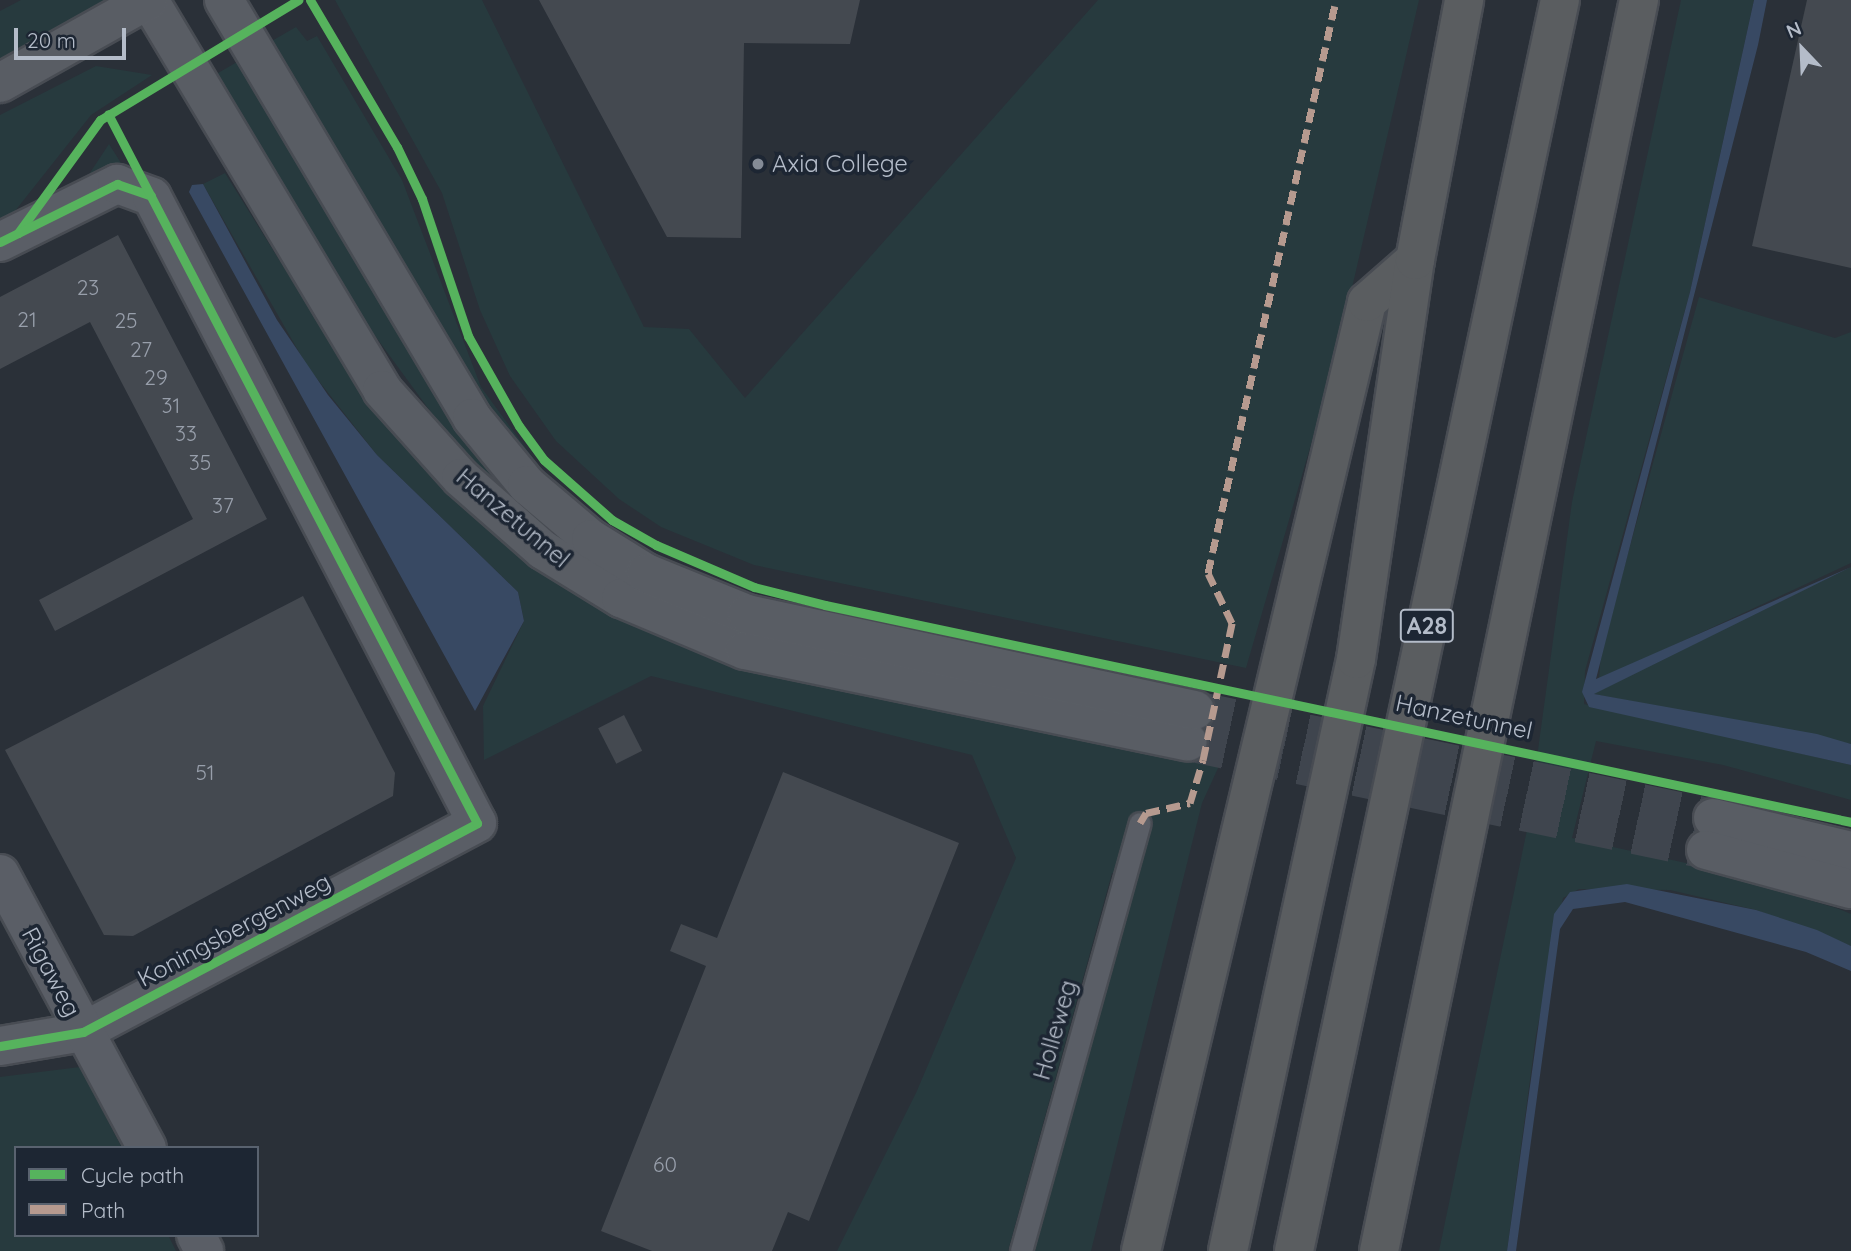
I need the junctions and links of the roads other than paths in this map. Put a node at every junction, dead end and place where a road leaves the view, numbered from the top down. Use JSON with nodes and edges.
{"nodes":[{"id":1,"x":148,"y":0,"type":"edge"},
{"id":2,"x":224,"y":0,"type":"edge"},
{"id":3,"x":1464,"y":0,"type":"edge"},
{"id":4,"x":1560,"y":0,"type":"edge"},
{"id":5,"x":1639,"y":0,"type":"edge"},
{"id":6,"x":0,"y":83,"type":"edge"},
{"id":7,"x":9,"y":237,"type":"edge"},
{"id":8,"x":1415,"y":260,"type":"junction"},
{"id":9,"x":1140,"y":822,"type":"dead end"},
{"id":10,"x":1851,"y":852,"type":"edge"},
{"id":11,"x":0,"y":874,"type":"edge"},
{"id":12,"x":1851,"y":889,"type":"edge"},
{"id":13,"x":83,"y":1032,"type":"junction"},
{"id":14,"x":0,"y":1046,"type":"edge"},
{"id":15,"x":146,"y":1146,"type":"edge"},
{"id":16,"x":1021,"y":1251,"type":"edge"},
{"id":17,"x":1141,"y":1251,"type":"edge"},
{"id":18,"x":1228,"y":1251,"type":"edge"},
{"id":19,"x":1294,"y":1251,"type":"edge"},
{"id":20,"x":1379,"y":1251,"type":"edge"}],
"edges":[{"from":1,"to":2,"type":"main road","name":"Hanzetunnel"},
{"from":1,"to":6,"type":"main road"},
{"from":3,"to":8,"type":"highway","number":"A28"},
{"from":4,"to":19,"type":"highway","number":"A28"},
{"from":5,"to":20,"type":"highway"},
{"from":7,"to":13,"type":"street","name":"Koningsbergenweg"},
{"from":8,"to":17,"type":"highway"},
{"from":8,"to":18,"type":"highway","number":"A28"},
{"from":9,"to":16,"type":"lane","name":"Holleweg"},
{"from":10,"to":12,"type":"main road"},
{"from":11,"to":13,"type":"street","name":"Rigaweg"},
{"from":13,"to":14,"type":"street","name":"Koningsbergenweg"},
{"from":13,"to":15,"type":"street","name":"Rigaweg"}]}
